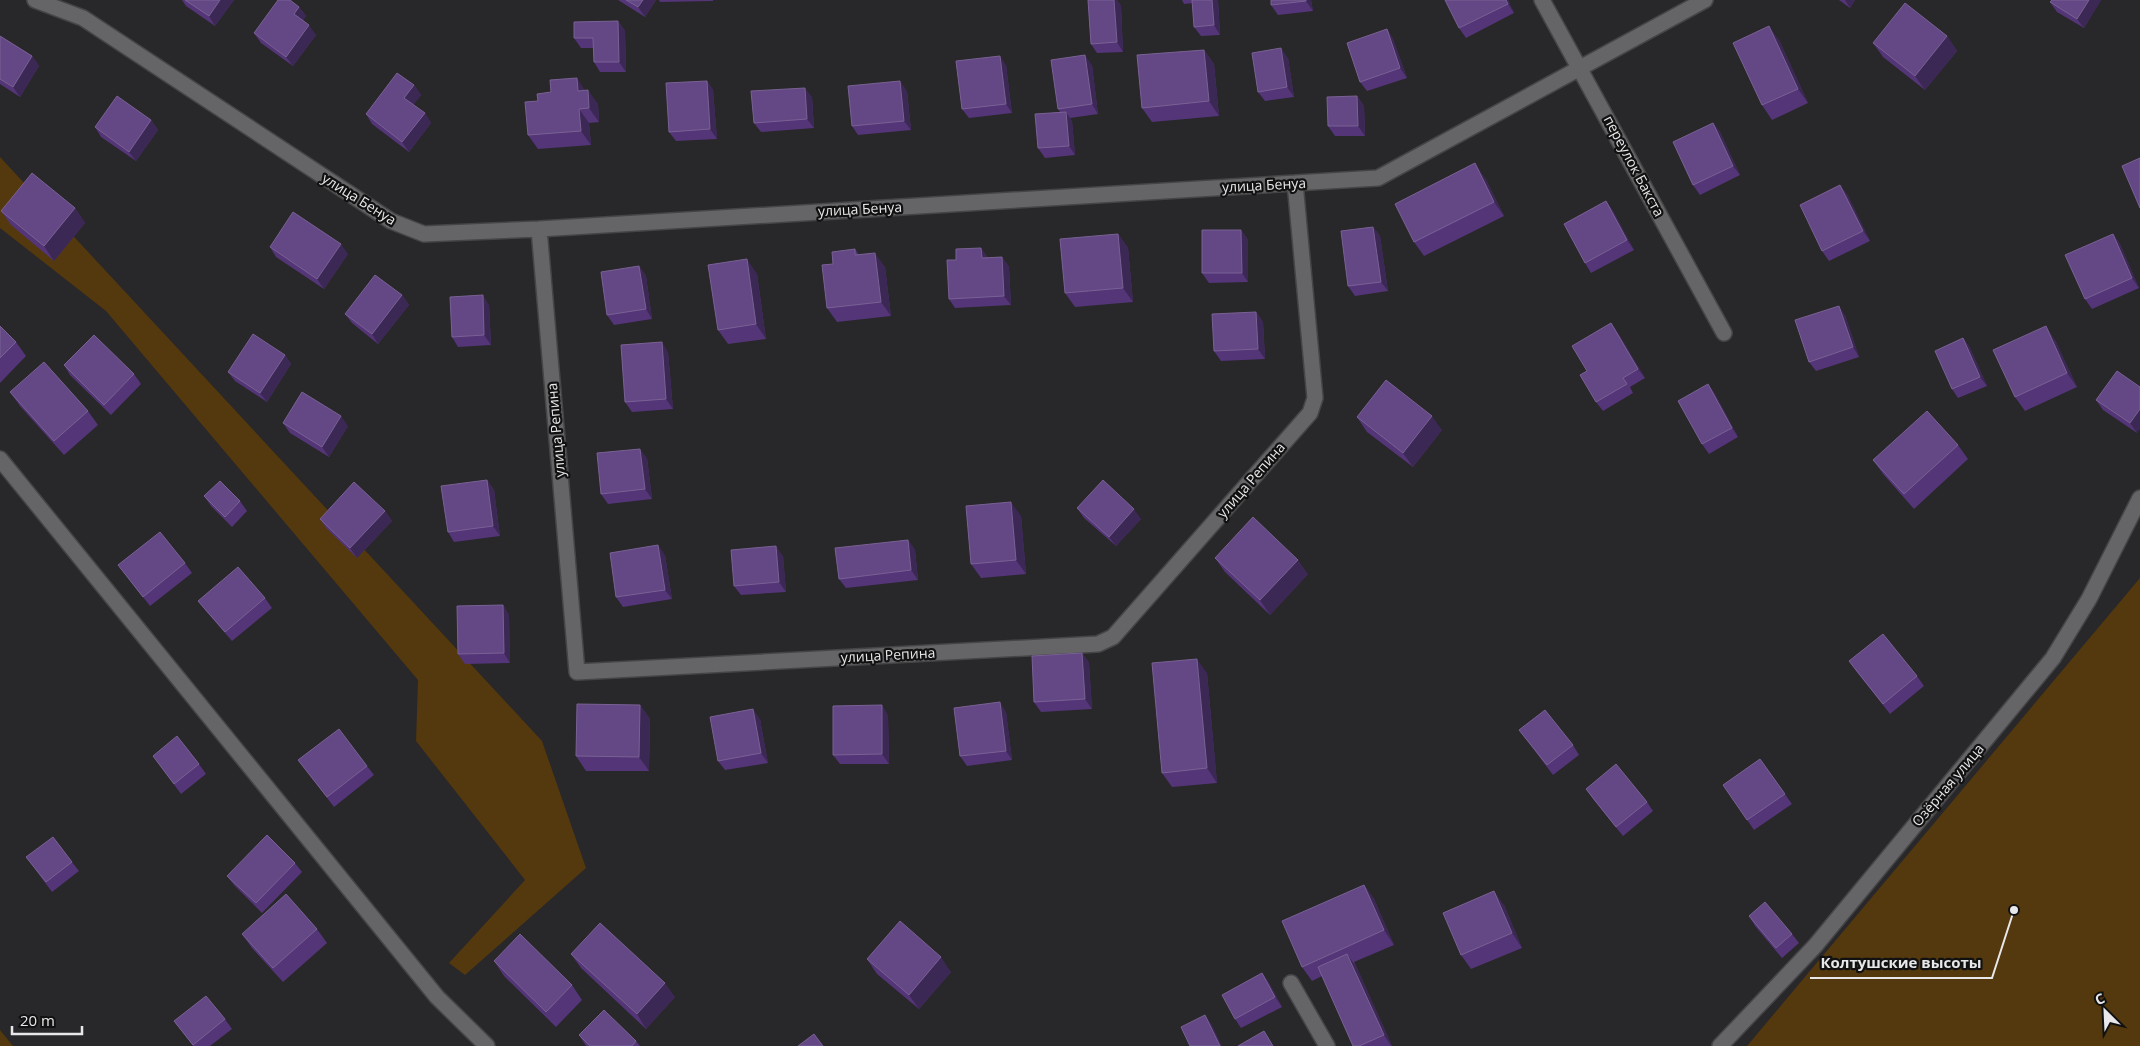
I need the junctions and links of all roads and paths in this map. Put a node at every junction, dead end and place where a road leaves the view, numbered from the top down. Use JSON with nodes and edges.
{"nodes":[{"id":1,"x":35,"y":0,"type":"edge"},
{"id":2,"x":1542,"y":0,"type":"edge"},
{"id":3,"x":1705,"y":0,"type":"edge"},
{"id":4,"x":1580,"y":67,"type":"junction"},
{"id":5,"x":1295,"y":183,"type":"junction"},
{"id":6,"x":539,"y":229,"type":"junction"},
{"id":7,"x":1724,"y":333,"type":"dead end"},
{"id":8,"x":0,"y":459,"type":"edge"},
{"id":9,"x":2140,"y":498,"type":"edge"},
{"id":10,"x":1291,"y":982,"type":"dead end"},
{"id":11,"x":487,"y":1046,"type":"edge"},
{"id":12,"x":1327,"y":1046,"type":"edge"},
{"id":13,"x":1720,"y":1046,"type":"edge"}],
"edges":[{"from":1,"to":6,"type":"street","name":"улица Бенуа"},
{"from":2,"to":4,"type":"street","name":"переулок Бакста"},
{"from":3,"to":4,"type":"street","name":"улица Бенуа"},
{"from":4,"to":5,"type":"street","name":"улица Бенуа"},
{"from":4,"to":7,"type":"street","name":"переулок Бакста"},
{"from":5,"to":6,"type":"street","name":"улица Бенуа"},
{"from":5,"to":6,"type":"street","name":"улица Репина"},
{"from":8,"to":11,"type":"street"},
{"from":9,"to":13,"type":"street","name":"Озёрная улица"},
{"from":10,"to":12,"type":"street"}]}
